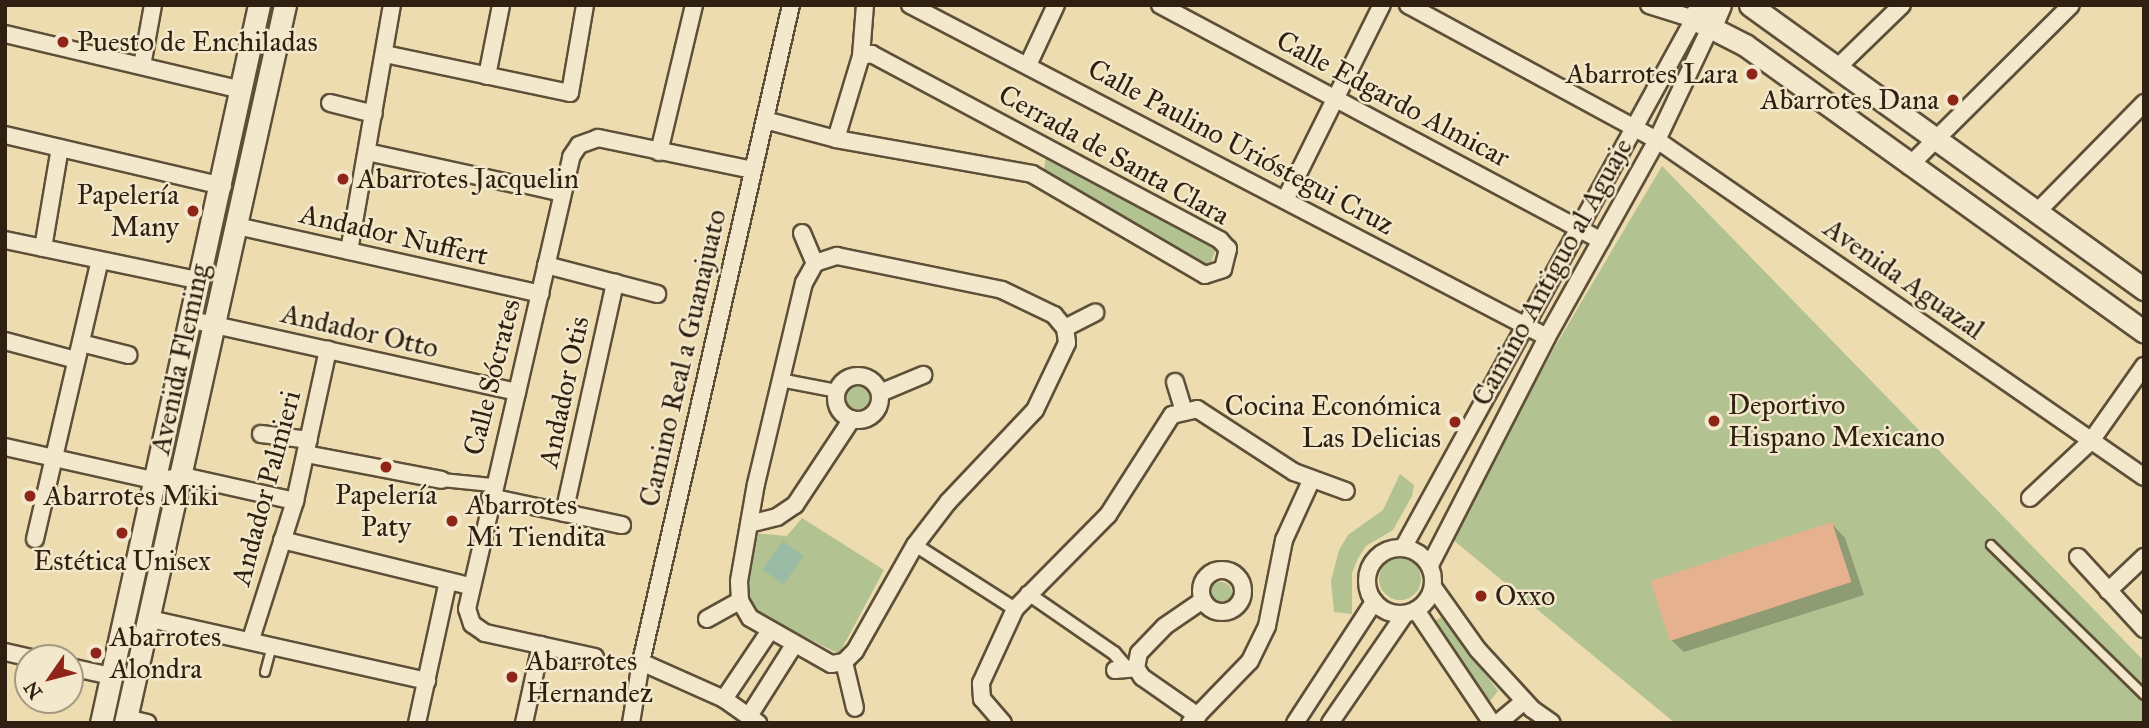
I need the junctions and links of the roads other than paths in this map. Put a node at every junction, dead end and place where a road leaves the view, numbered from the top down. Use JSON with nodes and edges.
{"nodes":[{"id":1,"x":153,"y":5,"type":"edge"},
{"id":2,"x":259,"y":5,"type":"edge"},
{"id":3,"x":285,"y":5,"type":"edge"},
{"id":4,"x":392,"y":5,"type":"edge"},
{"id":5,"x":501,"y":5,"type":"edge"},
{"id":6,"x":585,"y":5,"type":"edge"},
{"id":7,"x":694,"y":5,"type":"edge"},
{"id":8,"x":791,"y":5,"type":"edge"},
{"id":9,"x":865,"y":5,"type":"edge"},
{"id":10,"x":910,"y":5,"type":"edge"},
{"id":11,"x":1056,"y":5,"type":"edge"},
{"id":12,"x":1160,"y":5,"type":"edge"},
{"id":13,"x":1382,"y":5,"type":"edge"},
{"id":14,"x":1408,"y":5,"type":"edge"},
{"id":15,"x":1649,"y":5,"type":"edge"},
{"id":16,"x":1720,"y":5,"type":"edge"},
{"id":17,"x":1750,"y":5,"type":"edge"},
{"id":18,"x":1902,"y":5,"type":"edge"},
{"id":19,"x":2070,"y":5,"type":"edge"},
{"id":20,"x":1702,"y":17,"type":"edge"},
{"id":21,"x":5,"y":34,"type":"edge"},
{"id":22,"x":385,"y":54,"type":"junction"},
{"id":23,"x":861,"y":56,"type":"junction"},
{"id":24,"x":1028,"y":65,"type":"junction"},
{"id":25,"x":142,"y":66,"type":"junction"},
{"id":26,"x":1838,"y":67,"type":"junction"},
{"id":27,"x":487,"y":76,"type":"junction"},
{"id":28,"x":243,"y":90,"type":"junction"},
{"id":29,"x":1335,"y":98,"type":"junction"},
{"id":30,"x":330,"y":103,"type":"dead end"},
{"id":31,"x":2144,"y":103,"type":"edge"},
{"id":32,"x":374,"y":114,"type":"junction"},
{"id":33,"x":765,"y":120,"type":"junction"},
{"id":34,"x":1634,"y":127,"type":"junction"},
{"id":35,"x":5,"y":135,"type":"edge"},
{"id":36,"x":1936,"y":136,"type":"junction"},
{"id":37,"x":835,"y":138,"type":"junction"},
{"id":38,"x":1657,"y":140,"type":"junction"},
{"id":39,"x":1044,"y":147,"type":"junction"},
{"id":40,"x":60,"y":148,"type":"junction"},
{"id":41,"x":367,"y":152,"type":"junction"},
{"id":42,"x":659,"y":152,"type":"junction"},
{"id":43,"x":1909,"y":166,"type":"junction"},
{"id":44,"x":753,"y":170,"type":"junction"},
{"id":45,"x":1032,"y":174,"type":"junction"},
{"id":46,"x":518,"y":185,"type":"joint"},
{"id":47,"x":223,"y":186,"type":"junction"},
{"id":48,"x":562,"y":195,"type":"junction"},
{"id":49,"x":1285,"y":200,"type":"junction"},
{"id":50,"x":2039,"y":210,"type":"junction"},
{"id":51,"x":237,"y":226,"type":"junction"},
{"id":52,"x":1577,"y":228,"type":"junction"},
{"id":53,"x":802,"y":233,"type":"dead end"},
{"id":54,"x":5,"y":240,"type":"edge"},
{"id":55,"x":1601,"y":240,"type":"junction"},
{"id":56,"x":43,"y":248,"type":"junction"},
{"id":57,"x":349,"y":251,"type":"junction"},
{"id":58,"x":100,"y":260,"type":"junction"},
{"id":59,"x":815,"y":263,"type":"junction"},
{"id":60,"x":546,"y":265,"type":"junction"},
{"id":61,"x":201,"y":281,"type":"junction"},
{"id":62,"x":2141,"y":282,"type":"edge"},
{"id":63,"x":615,"y":283,"type":"junction"},
{"id":64,"x":540,"y":294,"type":"junction"},
{"id":65,"x":657,"y":294,"type":"dead end"},
{"id":66,"x":1095,"y":313,"type":"dead end"},
{"id":67,"x":192,"y":320,"type":"junction"},
{"id":68,"x":216,"y":325,"type":"junction"},
{"id":69,"x":1524,"y":325,"type":"junction"},
{"id":70,"x":1065,"y":328,"type":"junction"},
{"id":71,"x":2144,"y":332,"type":"edge"},
{"id":72,"x":1547,"y":337,"type":"junction"},
{"id":73,"x":5,"y":341,"type":"edge"},
{"id":74,"x":80,"y":343,"type":"junction"},
{"id":75,"x":328,"y":350,"type":"junction"},
{"id":76,"x":128,"y":355,"type":"dead end"},
{"id":77,"x":76,"y":360,"type":"junction"},
{"id":78,"x":2144,"y":366,"type":"edge"},
{"id":79,"x":923,"y":375,"type":"dead end"},
{"id":80,"x":780,"y":380,"type":"junction"},
{"id":81,"x":1175,"y":382,"type":"dead end"},
{"id":82,"x":837,"y":391,"type":"junction"},
{"id":83,"x":517,"y":392,"type":"junction"},
{"id":84,"x":880,"y":393,"type":"junction"},
{"id":85,"x":1183,"y":409,"type":"junction"},
{"id":86,"x":852,"y":419,"type":"junction"},
{"id":87,"x":261,"y":434,"type":"dead end"},
{"id":88,"x":2091,"y":440,"type":"junction"},
{"id":89,"x":5,"y":447,"type":"edge"},
{"id":90,"x":307,"y":447,"type":"junction"},
{"id":91,"x":53,"y":458,"type":"junction"},
{"id":92,"x":183,"y":476,"type":"junction"},
{"id":93,"x":2144,"y":477,"type":"edge"},
{"id":94,"x":442,"y":480,"type":"joint"},
{"id":95,"x":157,"y":481,"type":"junction"},
{"id":96,"x":1311,"y":481,"type":"junction"},
{"id":97,"x":491,"y":491,"type":"junction"},
{"id":98,"x":1346,"y":492,"type":"dead end"},
{"id":99,"x":2030,"y":498,"type":"dead end"},
{"id":100,"x":295,"y":500,"type":"junction"},
{"id":101,"x":564,"y":513,"type":"junction"},
{"id":102,"x":749,"y":524,"type":"junction"},
{"id":103,"x":622,"y":526,"type":"dead end"},
{"id":104,"x":35,"y":539,"type":"dead end"},
{"id":105,"x":282,"y":540,"type":"junction"},
{"id":106,"x":915,"y":545,"type":"junction"},
{"id":107,"x":1991,"y":545,"type":"dead end"},
{"id":108,"x":1403,"y":548,"type":"junction"},
{"id":109,"x":2078,"y":557,"type":"dead end"},
{"id":110,"x":2144,"y":557,"type":"edge"},
{"id":111,"x":1430,"y":565,"type":"junction"},
{"id":112,"x":448,"y":581,"type":"junction"},
{"id":113,"x":469,"y":586,"type":"junction"},
{"id":114,"x":1433,"y":587,"type":"junction"},
{"id":115,"x":2108,"y":591,"type":"junction"},
{"id":116,"x":1027,"y":593,"type":"junction"},
{"id":117,"x":1203,"y":600,"type":"dead end"},
{"id":118,"x":740,"y":601,"type":"junction"},
{"id":119,"x":1374,"y":602,"type":"junction"},
{"id":120,"x":1015,"y":608,"type":"junction"},
{"id":121,"x":1410,"y":612,"type":"junction"},
{"id":122,"x":150,"y":619,"type":"junction"},
{"id":123,"x":707,"y":619,"type":"dead end"},
{"id":124,"x":2144,"y":629,"type":"edge"},
{"id":125,"x":769,"y":632,"type":"junction"},
{"id":126,"x":251,"y":639,"type":"junction"},
{"id":127,"x":272,"y":644,"type":"junction"},
{"id":128,"x":541,"y":645,"type":"junction"},
{"id":129,"x":793,"y":645,"type":"junction"},
{"id":130,"x":595,"y":657,"type":"dead end"},
{"id":131,"x":641,"y":662,"type":"junction"},
{"id":132,"x":844,"y":662,"type":"junction"},
{"id":133,"x":1127,"y":669,"type":"junction"},
{"id":134,"x":84,"y":670,"type":"edge"},
{"id":135,"x":265,"y":672,"type":"dead end"},
{"id":136,"x":111,"y":676,"type":"junction"},
{"id":137,"x":427,"y":681,"type":"junction"},
{"id":138,"x":2144,"y":695,"type":"edge"},
{"id":139,"x":724,"y":699,"type":"junction"},
{"id":140,"x":1524,"y":701,"type":"junction"},
{"id":141,"x":855,"y":708,"type":"dead end"},
{"id":142,"x":753,"y":719,"type":"edge"},
{"id":143,"x":1194,"y":719,"type":"edge"},
{"id":144,"x":133,"y":721,"type":"edge"},
{"id":145,"x":101,"y":723,"type":"edge"},
{"id":146,"x":417,"y":723,"type":"edge"},
{"id":147,"x":524,"y":723,"type":"edge"},
{"id":148,"x":631,"y":723,"type":"edge"},
{"id":149,"x":1003,"y":723,"type":"edge"},
{"id":150,"x":1296,"y":723,"type":"edge"},
{"id":151,"x":1330,"y":723,"type":"edge"},
{"id":152,"x":1492,"y":723,"type":"edge"},
{"id":153,"x":1497,"y":723,"type":"edge"},
{"id":154,"x":1552,"y":723,"type":"edge"}],
"edges":[{"from":1,"to":25,"type":"street"},
{"from":2,"to":28,"type":"street","name":"Avenida Fleming"},
{"from":3,"to":51,"type":"street","name":"Avenida Fleming"},
{"from":4,"to":22,"type":"street"},
{"from":5,"to":27,"type":"street"},
{"from":6,"to":27,"type":"street"},
{"from":7,"to":42,"type":"street"},
{"from":8,"to":33,"type":"street","name":"Camino Real a Guanajuato"},
{"from":9,"to":23,"type":"street"},
{"from":10,"to":24,"type":"street","name":"Calle Paulino Urióstegui Cruz"},
{"from":11,"to":24,"type":"street"},
{"from":12,"to":29,"type":"street","name":"Calle Edgardo Almicar"},
{"from":13,"to":29,"type":"street"},
{"from":14,"to":34,"type":"street","name":"Avenida Aguazal"},
{"from":15,"to":20,"type":"street"},
{"from":16,"to":20,"type":"street","name":"Camino Antiguo al Aguaje"},
{"from":17,"to":26,"type":"street"},
{"from":18,"to":26,"type":"street"},
{"from":19,"to":36,"type":"street"},
{"from":20,"to":34,"type":"street","name":"Camino Antiguo al Aguaje"},
{"from":20,"to":38,"type":"street","name":"Camino Antiguo al Aguaje"},
{"from":20,"to":43,"type":"street"},
{"from":21,"to":25,"type":"street"},
{"from":22,"to":27,"type":"street"},
{"from":22,"to":32,"type":"street"},
{"from":23,"to":37,"type":"street"},
{"from":23,"to":39,"type":"street","name":"Cerrada de Santa Clara"},
{"from":24,"to":49,"type":"street","name":"Calle Paulino Urióstegui Cruz"},
{"from":25,"to":28,"type":"street"},
{"from":26,"to":36,"type":"street"},
{"from":28,"to":47,"type":"street","name":"Avenida Fleming"},
{"from":29,"to":49,"type":"street"},
{"from":29,"to":52,"type":"street","name":"Calle Edgardo Almicar"},
{"from":30,"to":32,"type":"street"},
{"from":31,"to":50,"type":"street"},
{"from":32,"to":41,"type":"street"},
{"from":33,"to":37,"type":"street","name":"Cerrada de Santa Clara"},
{"from":33,"to":44,"type":"street","name":"Camino Real a Guanajuato"},
{"from":34,"to":38,"type":"street","name":"Avenida Aguazal"},
{"from":34,"to":52,"type":"street","name":"Camino Antiguo al Aguaje"},
{"from":35,"to":40,"type":"street"},
{"from":36,"to":43,"type":"street"},
{"from":36,"to":50,"type":"street"},
{"from":37,"to":45,"type":"street","name":"Cerrada de Santa Clara"},
{"from":38,"to":55,"type":"street","name":"Camino Antiguo al Aguaje"},
{"from":38,"to":88,"type":"street","name":"Avenida Aguazal"},
{"from":39,"to":45,"type":"street"},
{"from":39,"to":45,"type":"street","name":"Cerrada de Santa Clara"},
{"from":40,"to":47,"type":"street"},
{"from":40,"to":56,"type":"street"},
{"from":41,"to":46,"type":"street"},
{"from":41,"to":57,"type":"street"},
{"from":42,"to":44,"type":"street"},
{"from":42,"to":48,"type":"street","name":"Calle Sócrates"},
{"from":43,"to":71,"type":"street"},
{"from":44,"to":131,"type":"street","name":"Camino Real a Guanajuato"},
{"from":46,"to":48,"type":"street"},
{"from":47,"to":61,"type":"street","name":"Avenida Fleming"},
{"from":48,"to":60,"type":"street","name":"Calle Sócrates"},
{"from":49,"to":69,"type":"street","name":"Calle Paulino Urióstegui Cruz"},
{"from":50,"to":62,"type":"street"},
{"from":51,"to":57,"type":"street","name":"Andador Nuffert"},
{"from":51,"to":68,"type":"street","name":"Avenida Fleming"},
{"from":52,"to":55,"type":"street","name":"Calle Edgardo Almicar"},
{"from":52,"to":69,"type":"street","name":"Camino Antiguo al Aguaje"},
{"from":53,"to":59,"type":"street"},
{"from":54,"to":56,"type":"street"},
{"from":55,"to":72,"type":"street","name":"Camino Antiguo al Aguaje"},
{"from":56,"to":58,"type":"street"},
{"from":57,"to":64,"type":"street","name":"Andador Nuffert"},
{"from":58,"to":61,"type":"street"},
{"from":58,"to":74,"type":"street"},
{"from":59,"to":70,"type":"street"},
{"from":59,"to":80,"type":"street"},
{"from":60,"to":63,"type":"street"},
{"from":60,"to":64,"type":"street","name":"Calle Sócrates"},
{"from":61,"to":67,"type":"street","name":"Avenida Fleming"},
{"from":63,"to":65,"type":"street"},
{"from":63,"to":101,"type":"street","name":"Andador Otis"},
{"from":64,"to":83,"type":"street","name":"Calle Sócrates"},
{"from":66,"to":70,"type":"street"},
{"from":67,"to":68,"type":"street","name":"Andador Otto"},
{"from":67,"to":95,"type":"street","name":"Avenida Fleming"},
{"from":68,"to":75,"type":"street","name":"Andador Otto"},
{"from":68,"to":92,"type":"street","name":"Avenida Fleming"},
{"from":69,"to":72,"type":"street","name":"Calle Paulino Urióstegui Cruz"},
{"from":69,"to":108,"type":"street","name":"Camino Antiguo al Aguaje"},
{"from":70,"to":106,"type":"street"},
{"from":72,"to":111,"type":"street","name":"Camino Antiguo al Aguaje"},
{"from":73,"to":77,"type":"street"},
{"from":74,"to":76,"type":"street"},
{"from":74,"to":77,"type":"street"},
{"from":75,"to":83,"type":"street","name":"Andador Otto"},
{"from":75,"to":90,"type":"street","name":"Andador Palmieri"},
{"from":77,"to":91,"type":"street"},
{"from":78,"to":88,"type":"street"},
{"from":79,"to":84,"type":"street"},
{"from":80,"to":82,"type":"street"},
{"from":80,"to":102,"type":"street"},
{"from":81,"to":85,"type":"street"},
{"from":82,"to":84,"type":"street"},
{"from":82,"to":86,"type":"street"},
{"from":83,"to":97,"type":"street","name":"Calle Sócrates"},
{"from":84,"to":86,"type":"street"},
{"from":85,"to":96,"type":"street"},
{"from":85,"to":116,"type":"street"},
{"from":86,"to":102,"type":"street"},
{"from":87,"to":90,"type":"street"},
{"from":88,"to":93,"type":"street","name":"Avenida Aguazal"},
{"from":88,"to":99,"type":"street"},
{"from":89,"to":91,"type":"street"},
{"from":90,"to":94,"type":"street"},
{"from":90,"to":100,"type":"street","name":"Andador Palmieri"},
{"from":91,"to":95,"type":"street"},
{"from":91,"to":104,"type":"street"},
{"from":92,"to":95,"type":"street"},
{"from":92,"to":100,"type":"street"},
{"from":92,"to":122,"type":"street","name":"Avenida Fleming"},
{"from":94,"to":97,"type":"street"},
{"from":95,"to":136,"type":"street","name":"Avenida Fleming"},
{"from":96,"to":98,"type":"street"},
{"from":96,"to":143,"type":"street"},
{"from":97,"to":101,"type":"street"},
{"from":97,"to":113,"type":"street","name":"Calle Sócrates"},
{"from":100,"to":105,"type":"street","name":"Andador Palmieri"},
{"from":101,"to":103,"type":"street"},
{"from":102,"to":118,"type":"street"},
{"from":105,"to":112,"type":"street"},
{"from":105,"to":126,"type":"street","name":"Andador Palmieri"},
{"from":106,"to":120,"type":"street"},
{"from":106,"to":132,"type":"street"},
{"from":107,"to":138,"type":"lane"},
{"from":108,"to":111,"type":"street"},
{"from":108,"to":119,"type":"street"},
{"from":109,"to":115,"type":"street"},
{"from":110,"to":115,"type":"street"},
{"from":111,"to":114,"type":"street"},
{"from":112,"to":113,"type":"street"},
{"from":112,"to":137,"type":"street"},
{"from":113,"to":128,"type":"street","name":"Calle Sócrates"},
{"from":114,"to":121,"type":"street"},
{"from":114,"to":140,"type":"street"},
{"from":115,"to":124,"type":"street"},
{"from":116,"to":120,"type":"street"},
{"from":116,"to":133,"type":"street"},
{"from":117,"to":133,"type":"street"},
{"from":118,"to":123,"type":"street"},
{"from":118,"to":125,"type":"street"},
{"from":119,"to":121,"type":"street"},
{"from":119,"to":150,"type":"street"},
{"from":120,"to":149,"type":"street"},
{"from":121,"to":151,"type":"street"},
{"from":121,"to":152,"type":"street"},
{"from":122,"to":126,"type":"street"},
{"from":122,"to":144,"type":"street","name":"Avenida Fleming"},
{"from":125,"to":129,"type":"street"},
{"from":125,"to":139,"type":"street"},
{"from":126,"to":127,"type":"street"},
{"from":127,"to":135,"type":"lane"},
{"from":127,"to":137,"type":"street"},
{"from":128,"to":130,"type":"street"},
{"from":128,"to":147,"type":"street"},
{"from":129,"to":132,"type":"street"},
{"from":129,"to":142,"type":"street"},
{"from":131,"to":139,"type":"street"},
{"from":131,"to":148,"type":"street","name":"Camino Real a Guanajuato"},
{"from":132,"to":141,"type":"street"},
{"from":133,"to":143,"type":"street"},
{"from":134,"to":136,"type":"street"},
{"from":136,"to":145,"type":"street","name":"Avenida Fleming"},
{"from":137,"to":146,"type":"street"},
{"from":139,"to":142,"type":"street"},
{"from":140,"to":153,"type":"street"},
{"from":140,"to":154,"type":"street"}]}
